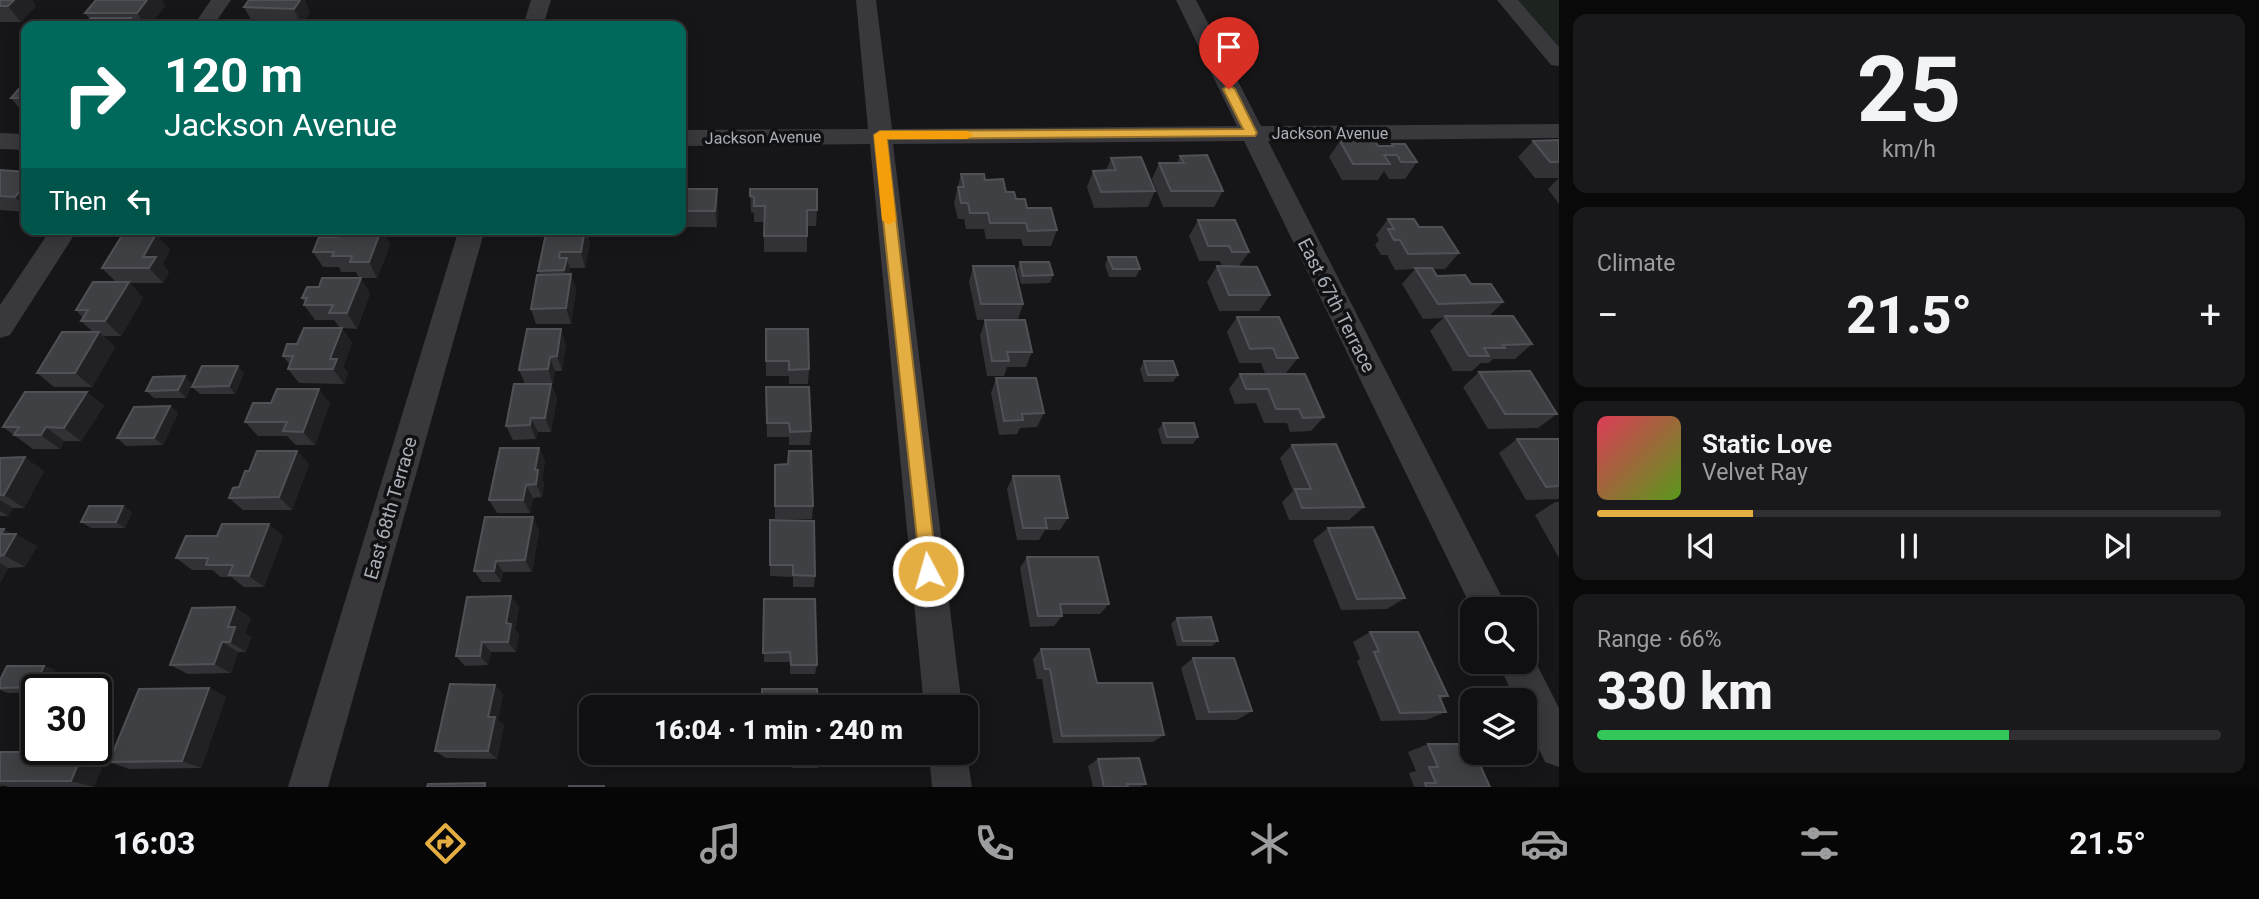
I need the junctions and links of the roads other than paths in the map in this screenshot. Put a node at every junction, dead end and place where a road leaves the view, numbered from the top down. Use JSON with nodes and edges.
{"nodes":[{"id":1,"x":221,"y":0,"type":"edge"},
{"id":2,"x":541,"y":0,"type":"edge"},
{"id":3,"x":866,"y":0,"type":"edge"},
{"id":4,"x":1186,"y":0,"type":"edge"},
{"id":5,"x":1507,"y":0,"type":"edge"},
{"id":6,"x":206,"y":21,"type":"edge"},
{"id":7,"x":535,"y":21,"type":"edge"},
{"id":8,"x":1559,"y":61,"type":"edge"},
{"id":9,"x":1559,"y":131,"type":"edge"},
{"id":10,"x":1251,"y":133,"type":"junction"},
{"id":11,"x":880,"y":135,"type":"junction"},
{"id":12,"x":686,"y":138,"type":"edge"},
{"id":13,"x":0,"y":141,"type":"edge"},
{"id":14,"x":21,"y":142,"type":"edge"},
{"id":15,"x":61,"y":235,"type":"edge"},
{"id":16,"x":470,"y":235,"type":"edge"},
{"id":17,"x":0,"y":327,"type":"edge"},
{"id":18,"x":1484,"y":597,"type":"edge"},
{"id":19,"x":1522,"y":674,"type":"edge"},
{"id":20,"x":942,"y":695,"type":"edge"},
{"id":21,"x":1559,"y":748,"type":"edge"},
{"id":22,"x":949,"y":765,"type":"edge"},
{"id":23,"x":308,"y":787,"type":"edge"},
{"id":24,"x":952,"y":787,"type":"edge"}],
"edges":[{"from":1,"to":6,"type":"street"},
{"from":2,"to":7,"type":"street"},
{"from":3,"to":11,"type":"street"},
{"from":4,"to":10,"type":"street","name":"East 67th Terrace"},
{"from":5,"to":8,"type":"street"},
{"from":9,"to":10,"type":"street","name":"Jackson Avenue"},
{"from":10,"to":11,"type":"street","name":"Jackson Avenue"},
{"from":10,"to":18,"type":"street","name":"East 67th Terrace"},
{"from":11,"to":12,"type":"street","name":"Jackson Avenue"},
{"from":11,"to":20,"type":"street"},
{"from":13,"to":14,"type":"street"},
{"from":15,"to":17,"type":"street"},
{"from":16,"to":23,"type":"street","name":"East 68th Terrace"},
{"from":19,"to":21,"type":"street"},
{"from":22,"to":24,"type":"street"}]}
